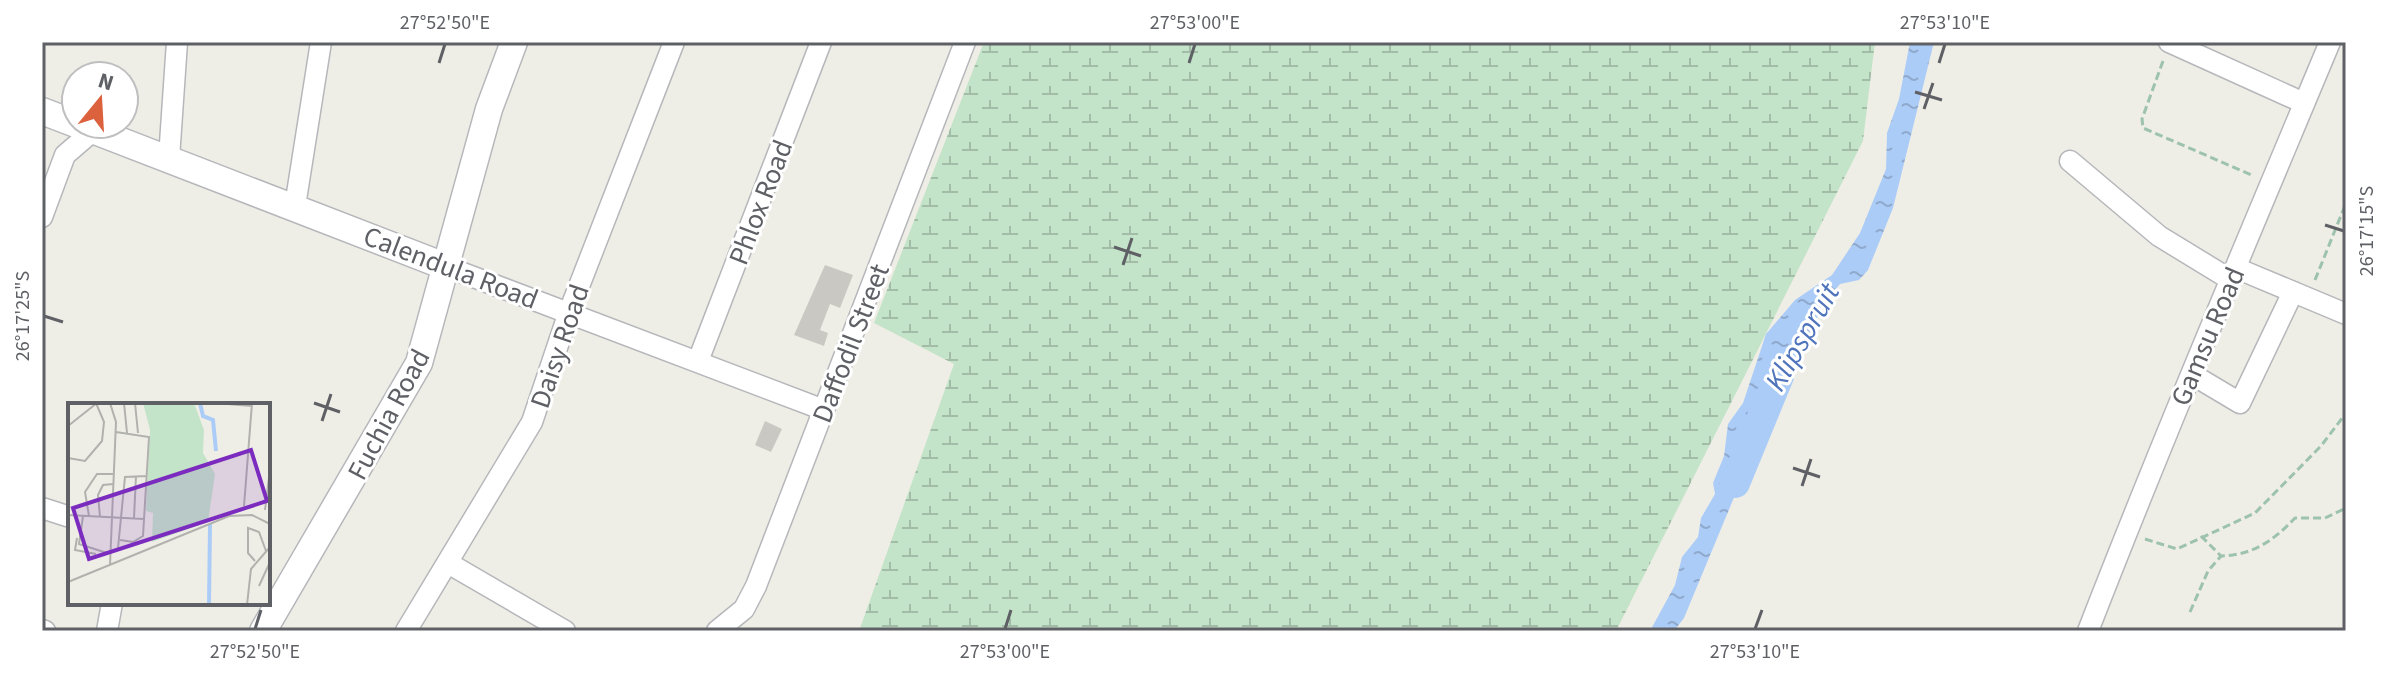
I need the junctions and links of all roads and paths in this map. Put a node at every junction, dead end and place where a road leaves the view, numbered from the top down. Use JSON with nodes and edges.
{"nodes":[{"id":1,"x":177,"y":42,"type":"edge"},
{"id":2,"x":321,"y":42,"type":"edge"},
{"id":3,"x":514,"y":42,"type":"edge"},
{"id":4,"x":674,"y":42,"type":"edge"},
{"id":5,"x":821,"y":42,"type":"edge"},
{"id":6,"x":965,"y":42,"type":"edge"},
{"id":7,"x":2169,"y":42,"type":"edge"},
{"id":8,"x":2330,"y":42,"type":"edge"},
{"id":9,"x":2304,"y":103,"type":"junction"},
{"id":10,"x":74,"y":140,"type":"edge"},
{"id":11,"x":120,"y":140,"type":"edge"},
{"id":12,"x":169,"y":158,"type":"junction"},
{"id":13,"x":2070,"y":161,"type":"dead end"},
{"id":14,"x":2271,"y":183,"type":"junction"},
{"id":15,"x":2346,"y":203,"type":"edge"},
{"id":16,"x":295,"y":206,"type":"junction"},
{"id":17,"x":42,"y":217,"type":"edge"},
{"id":18,"x":447,"y":267,"type":"junction"},
{"id":19,"x":2233,"y":274,"type":"junction"},
{"id":20,"x":2300,"y":295,"type":"junction"},
{"id":21,"x":569,"y":312,"type":"junction"},
{"id":22,"x":2346,"y":314,"type":"edge"},
{"id":23,"x":698,"y":361,"type":"junction"},
{"id":24,"x":2193,"y":375,"type":"junction"},
{"id":25,"x":824,"y":410,"type":"junction"},
{"id":26,"x":2346,"y":413,"type":"edge"},
{"id":27,"x":42,"y":508,"type":"edge"},
{"id":28,"x":2346,"y":508,"type":"edge"},
{"id":29,"x":68,"y":516,"type":"edge"},
{"id":30,"x":2127,"y":531,"type":"junction"},
{"id":31,"x":2201,"y":536,"type":"junction"},
{"id":32,"x":2221,"y":556,"type":"junction"},
{"id":33,"x":448,"y":563,"type":"junction"},
{"id":34,"x":112,"y":605,"type":"edge"},
{"id":35,"x":2190,"y":612,"type":"dead end"},
{"id":36,"x":107,"y":631,"type":"edge"},
{"id":37,"x":263,"y":631,"type":"edge"},
{"id":38,"x":406,"y":631,"type":"edge"},
{"id":39,"x":565,"y":631,"type":"edge"},
{"id":40,"x":717,"y":631,"type":"edge"},
{"id":41,"x":2088,"y":631,"type":"edge"}],
"edges":[{"from":1,"to":12,"type":"street"},
{"from":2,"to":16,"type":"street"},
{"from":3,"to":18,"type":"street","name":"Fuchia Road"},
{"from":4,"to":21,"type":"street","name":"Daisy Road"},
{"from":5,"to":23,"type":"street","name":"Phlox Road"},
{"from":6,"to":25,"type":"street","name":"Daffodil Street"},
{"from":7,"to":9,"type":"street"},
{"from":7,"to":14,"type":"path"},
{"from":8,"to":9,"type":"street","name":"Gamsu Road"},
{"from":9,"to":14,"type":"street","name":"Gamsu Road"},
{"from":10,"to":17,"type":"street"},
{"from":11,"to":12,"type":"street","name":"Calendula Road"},
{"from":12,"to":16,"type":"street","name":"Calendula Road"},
{"from":13,"to":19,"type":"street"},
{"from":14,"to":19,"type":"street","name":"Gamsu Road"},
{"from":15,"to":20,"type":"path"},
{"from":16,"to":18,"type":"street","name":"Calendula Road"},
{"from":18,"to":21,"type":"street","name":"Calendula Road"},
{"from":18,"to":37,"type":"street","name":"Fuchia Road"},
{"from":19,"to":20,"type":"street"},
{"from":19,"to":24,"type":"street","name":"Gamsu Road"},
{"from":20,"to":22,"type":"street"},
{"from":20,"to":24,"type":"street"},
{"from":21,"to":23,"type":"street","name":"Calendula Road"},
{"from":21,"to":33,"type":"street","name":"Daisy Road"},
{"from":23,"to":25,"type":"street","name":"Calendula Road"},
{"from":24,"to":30,"type":"street","name":"Gamsu Road"},
{"from":25,"to":40,"type":"street","name":"Daffodil Street"},
{"from":26,"to":31,"type":"path"},
{"from":27,"to":29,"type":"street"},
{"from":28,"to":32,"type":"path"},
{"from":30,"to":31,"type":"path"},
{"from":30,"to":41,"type":"street","name":"Gamsu Road"},
{"from":31,"to":32,"type":"path"},
{"from":32,"to":35,"type":"path"},
{"from":33,"to":38,"type":"street","name":"Daisy Road"},
{"from":33,"to":39,"type":"street"},
{"from":34,"to":36,"type":"street"}]}
